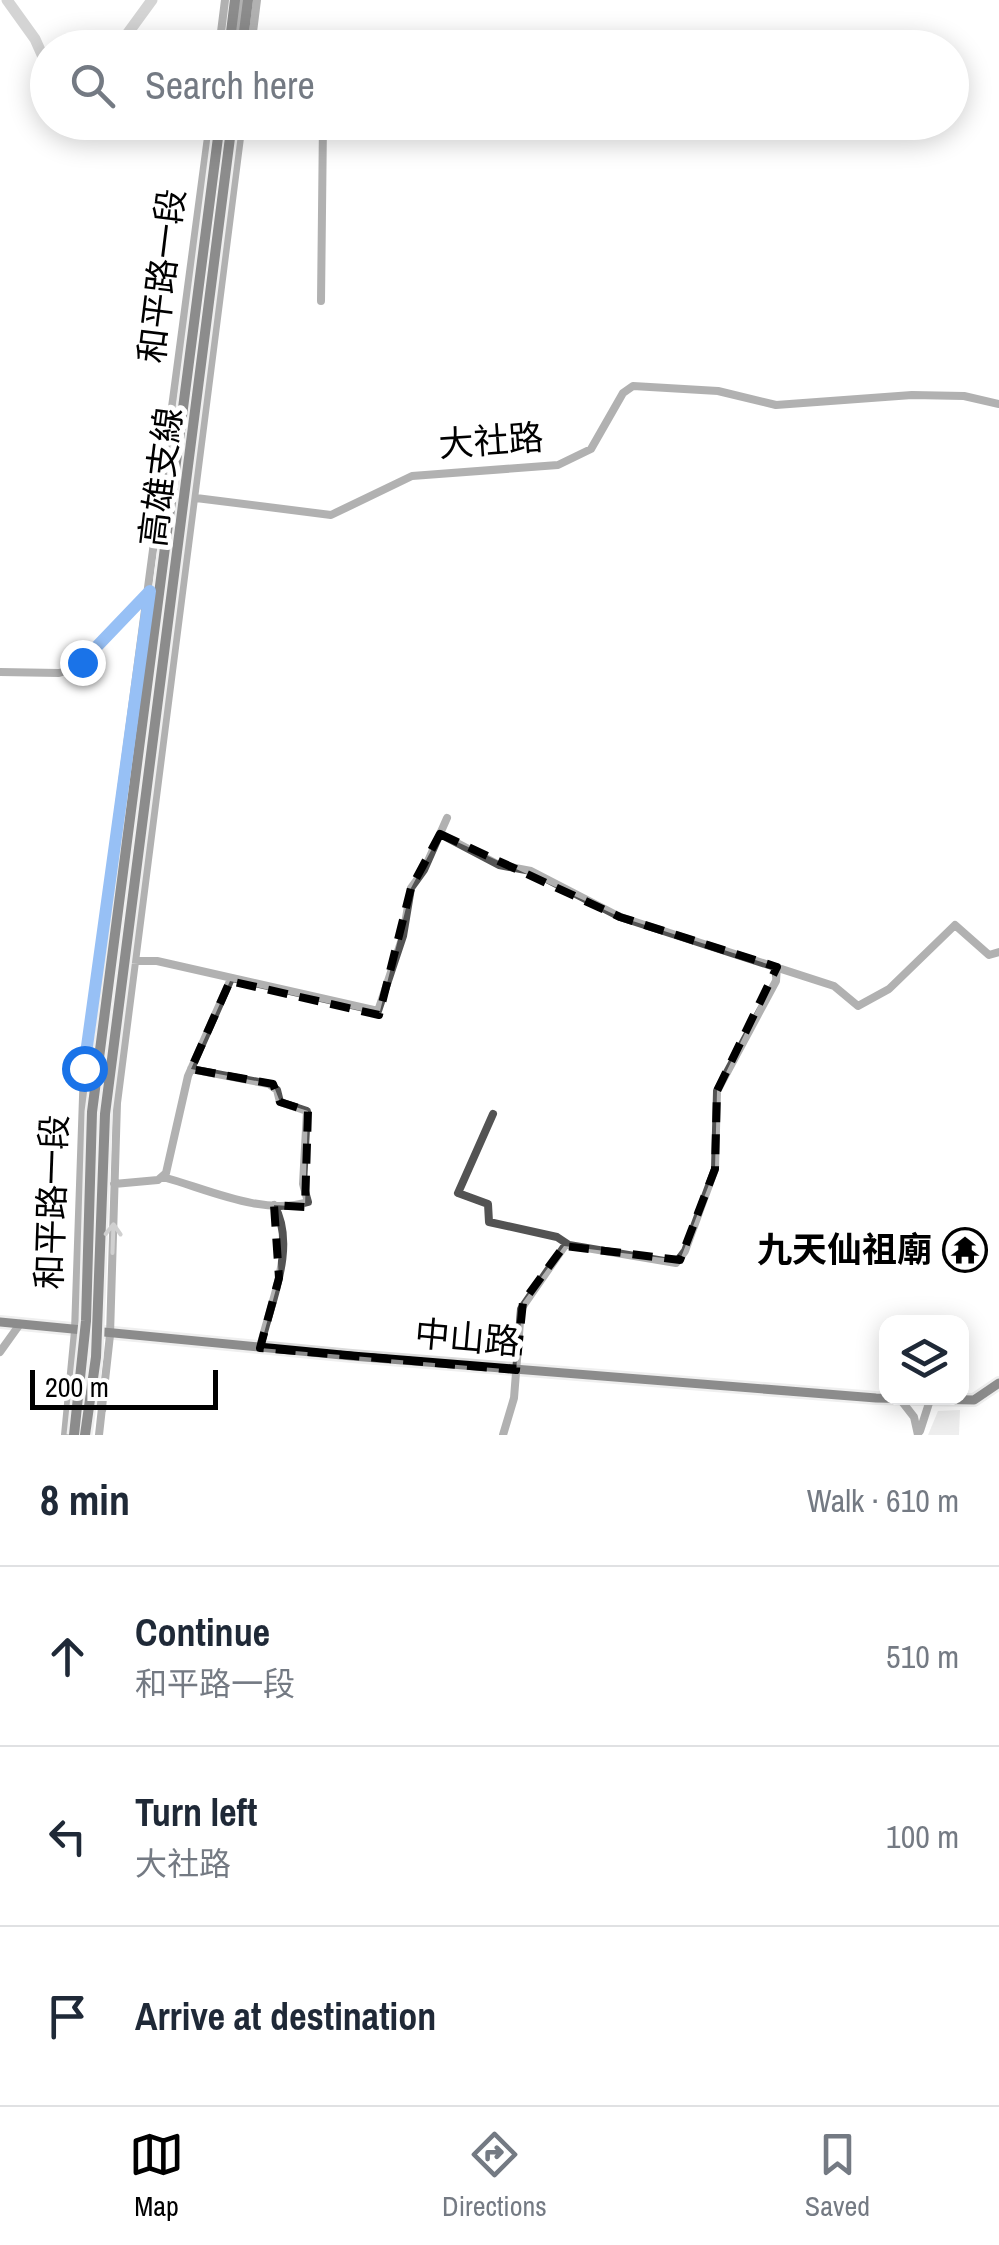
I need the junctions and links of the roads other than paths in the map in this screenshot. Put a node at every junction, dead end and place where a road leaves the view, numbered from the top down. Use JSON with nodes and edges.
{"nodes":[{"id":1,"x":225,"y":0,"type":"edge"},
{"id":2,"x":242,"y":0,"type":"edge"},
{"id":3,"x":257,"y":0,"type":"edge"},
{"id":4,"x":221,"y":30,"type":"edge"},
{"id":5,"x":238,"y":30,"type":"edge"},
{"id":6,"x":253,"y":30,"type":"edge"},
{"id":7,"x":208,"y":140,"type":"edge"},
{"id":8,"x":224,"y":140,"type":"edge"},
{"id":9,"x":224,"y":140,"type":"edge"},
{"id":10,"x":224,"y":140,"type":"edge"},
{"id":11,"x":240,"y":140,"type":"edge"},
{"id":12,"x":323,"y":140,"type":"edge"},
{"id":13,"x":322,"y":300,"type":"dead end"},
{"id":14,"x":214,"y":346,"type":"junction"},
{"id":15,"x":999,"y":404,"type":"edge"},
{"id":16,"x":196,"y":498,"type":"junction"},
{"id":17,"x":150,"y":591,"type":"junction"},
{"id":18,"x":0,"y":672,"type":"edge"},
{"id":19,"x":447,"y":818,"type":"dead end"},
{"id":20,"x":440,"y":834,"type":"junction"},
{"id":21,"x":999,"y":952,"type":"edge"},
{"id":22,"x":101,"y":957,"type":"junction"},
{"id":23,"x":137,"y":960,"type":"junction"},
{"id":24,"x":776,"y":967,"type":"junction"},
{"id":25,"x":230,"y":981,"type":"junction"},
{"id":26,"x":191,"y":1069,"type":"junction"},
{"id":27,"x":493,"y":1114,"type":"dead end"},
{"id":28,"x":163,"y":1176,"type":"junction"},
{"id":29,"x":114,"y":1184,"type":"junction"},
{"id":30,"x":79,"y":1186,"type":"junction"},
{"id":31,"x":274,"y":1205,"type":"junction"},
{"id":32,"x":77,"y":1240,"type":"junction"},
{"id":33,"x":566,"y":1244,"type":"junction"},
{"id":34,"x":0,"y":1322,"type":"edge"},
{"id":35,"x":20,"y":1324,"type":"junction"},
{"id":36,"x":75,"y":1331,"type":"junction"},
{"id":37,"x":91,"y":1333,"type":"junction"},
{"id":38,"x":110,"y":1335,"type":"junction"},
{"id":39,"x":260,"y":1348,"type":"junction"},
{"id":40,"x":0,"y":1352,"type":"edge"},
{"id":41,"x":516,"y":1370,"type":"junction"},
{"id":42,"x":999,"y":1382,"type":"edge"},
{"id":43,"x":879,"y":1397,"type":"edge"},
{"id":44,"x":969,"y":1400,"type":"edge"},
{"id":45,"x":905,"y":1405,"type":"edge"},
{"id":46,"x":928,"y":1405,"type":"edge"},
{"id":47,"x":102,"y":1410,"type":"junction"},
{"id":48,"x":64,"y":1435,"type":"edge"},
{"id":49,"x":74,"y":1435,"type":"edge"},
{"id":50,"x":86,"y":1435,"type":"edge"},
{"id":51,"x":100,"y":1435,"type":"edge"},
{"id":52,"x":503,"y":1435,"type":"edge"},
{"id":53,"x":918,"y":1435,"type":"edge"}],
"edges":[{"from":1,"to":4,"type":"street"},
{"from":2,"to":5,"type":"highway"},
{"from":3,"to":6,"type":"street"},
{"from":7,"to":17,"type":"street","name":"和平路一段"},
{"from":8,"to":14,"type":"street","name":"和平路一段"},
{"from":9,"to":49,"type":"highway","name":"高雄支線","bridge":true},
{"from":10,"to":50,"type":"highway","name":"高雄支線","bridge":true},
{"from":11,"to":14,"type":"street","name":"和平路一段"},
{"from":12,"to":13,"type":"street"},
{"from":14,"to":16,"type":"street","name":"和平路一段"},
{"from":15,"to":16,"type":"street","name":"大社路"},
{"from":16,"to":23,"type":"street","name":"和平路一段"},
{"from":17,"to":18,"type":"street"},
{"from":17,"to":22,"type":"street","name":"和平路一段"},
{"from":19,"to":20,"type":"street"},
{"from":20,"to":24,"type":"street"},
{"from":20,"to":25,"type":"street"},
{"from":21,"to":24,"type":"street"},
{"from":22,"to":23,"type":"street"},
{"from":22,"to":30,"type":"street","name":"和平路一段"},
{"from":23,"to":25,"type":"street"},
{"from":23,"to":29,"type":"street","name":"和平路一段"},
{"from":24,"to":33,"type":"street"},
{"from":25,"to":26,"type":"street"},
{"from":26,"to":28,"type":"street"},
{"from":26,"to":31,"type":"street"},
{"from":27,"to":33,"type":"street"},
{"from":28,"to":29,"type":"street"},
{"from":28,"to":31,"type":"street"},
{"from":29,"to":30,"type":"street"},
{"from":38,"to":29,"type":"street","name":"和平路一段","one_way":true},
{"from":30,"to":32,"type":"street","name":"和平路一段"},
{"from":31,"to":39,"type":"street"},
{"from":32,"to":36,"type":"street","name":"和平路一段"},
{"from":32,"to":37,"type":"street"},
{"from":33,"to":41,"type":"street"},
{"from":34,"to":35,"type":"main road","name":"中山路"},
{"from":35,"to":36,"type":"main road","name":"中山路"},
{"from":35,"to":40,"type":"street"},
{"from":36,"to":37,"type":"main road","name":"中山路"},
{"from":36,"to":48,"type":"street","name":"和平路一段"},
{"from":37,"to":38,"type":"main road","name":"中山路"},
{"from":37,"to":47,"type":"street"},
{"from":38,"to":39,"type":"main road","name":"中山路"},
{"from":38,"to":47,"type":"street","name":"和平路一段"},
{"from":39,"to":41,"type":"main road","name":"中山路"},
{"from":41,"to":43,"type":"main road","name":"中山路"},
{"from":41,"to":52,"type":"street"},
{"from":42,"to":44,"type":"main road","name":"中山路"},
{"from":45,"to":53,"type":"street"},
{"from":46,"to":53,"type":"street"},
{"from":47,"to":51,"type":"street","name":"和平路一段"}]}
